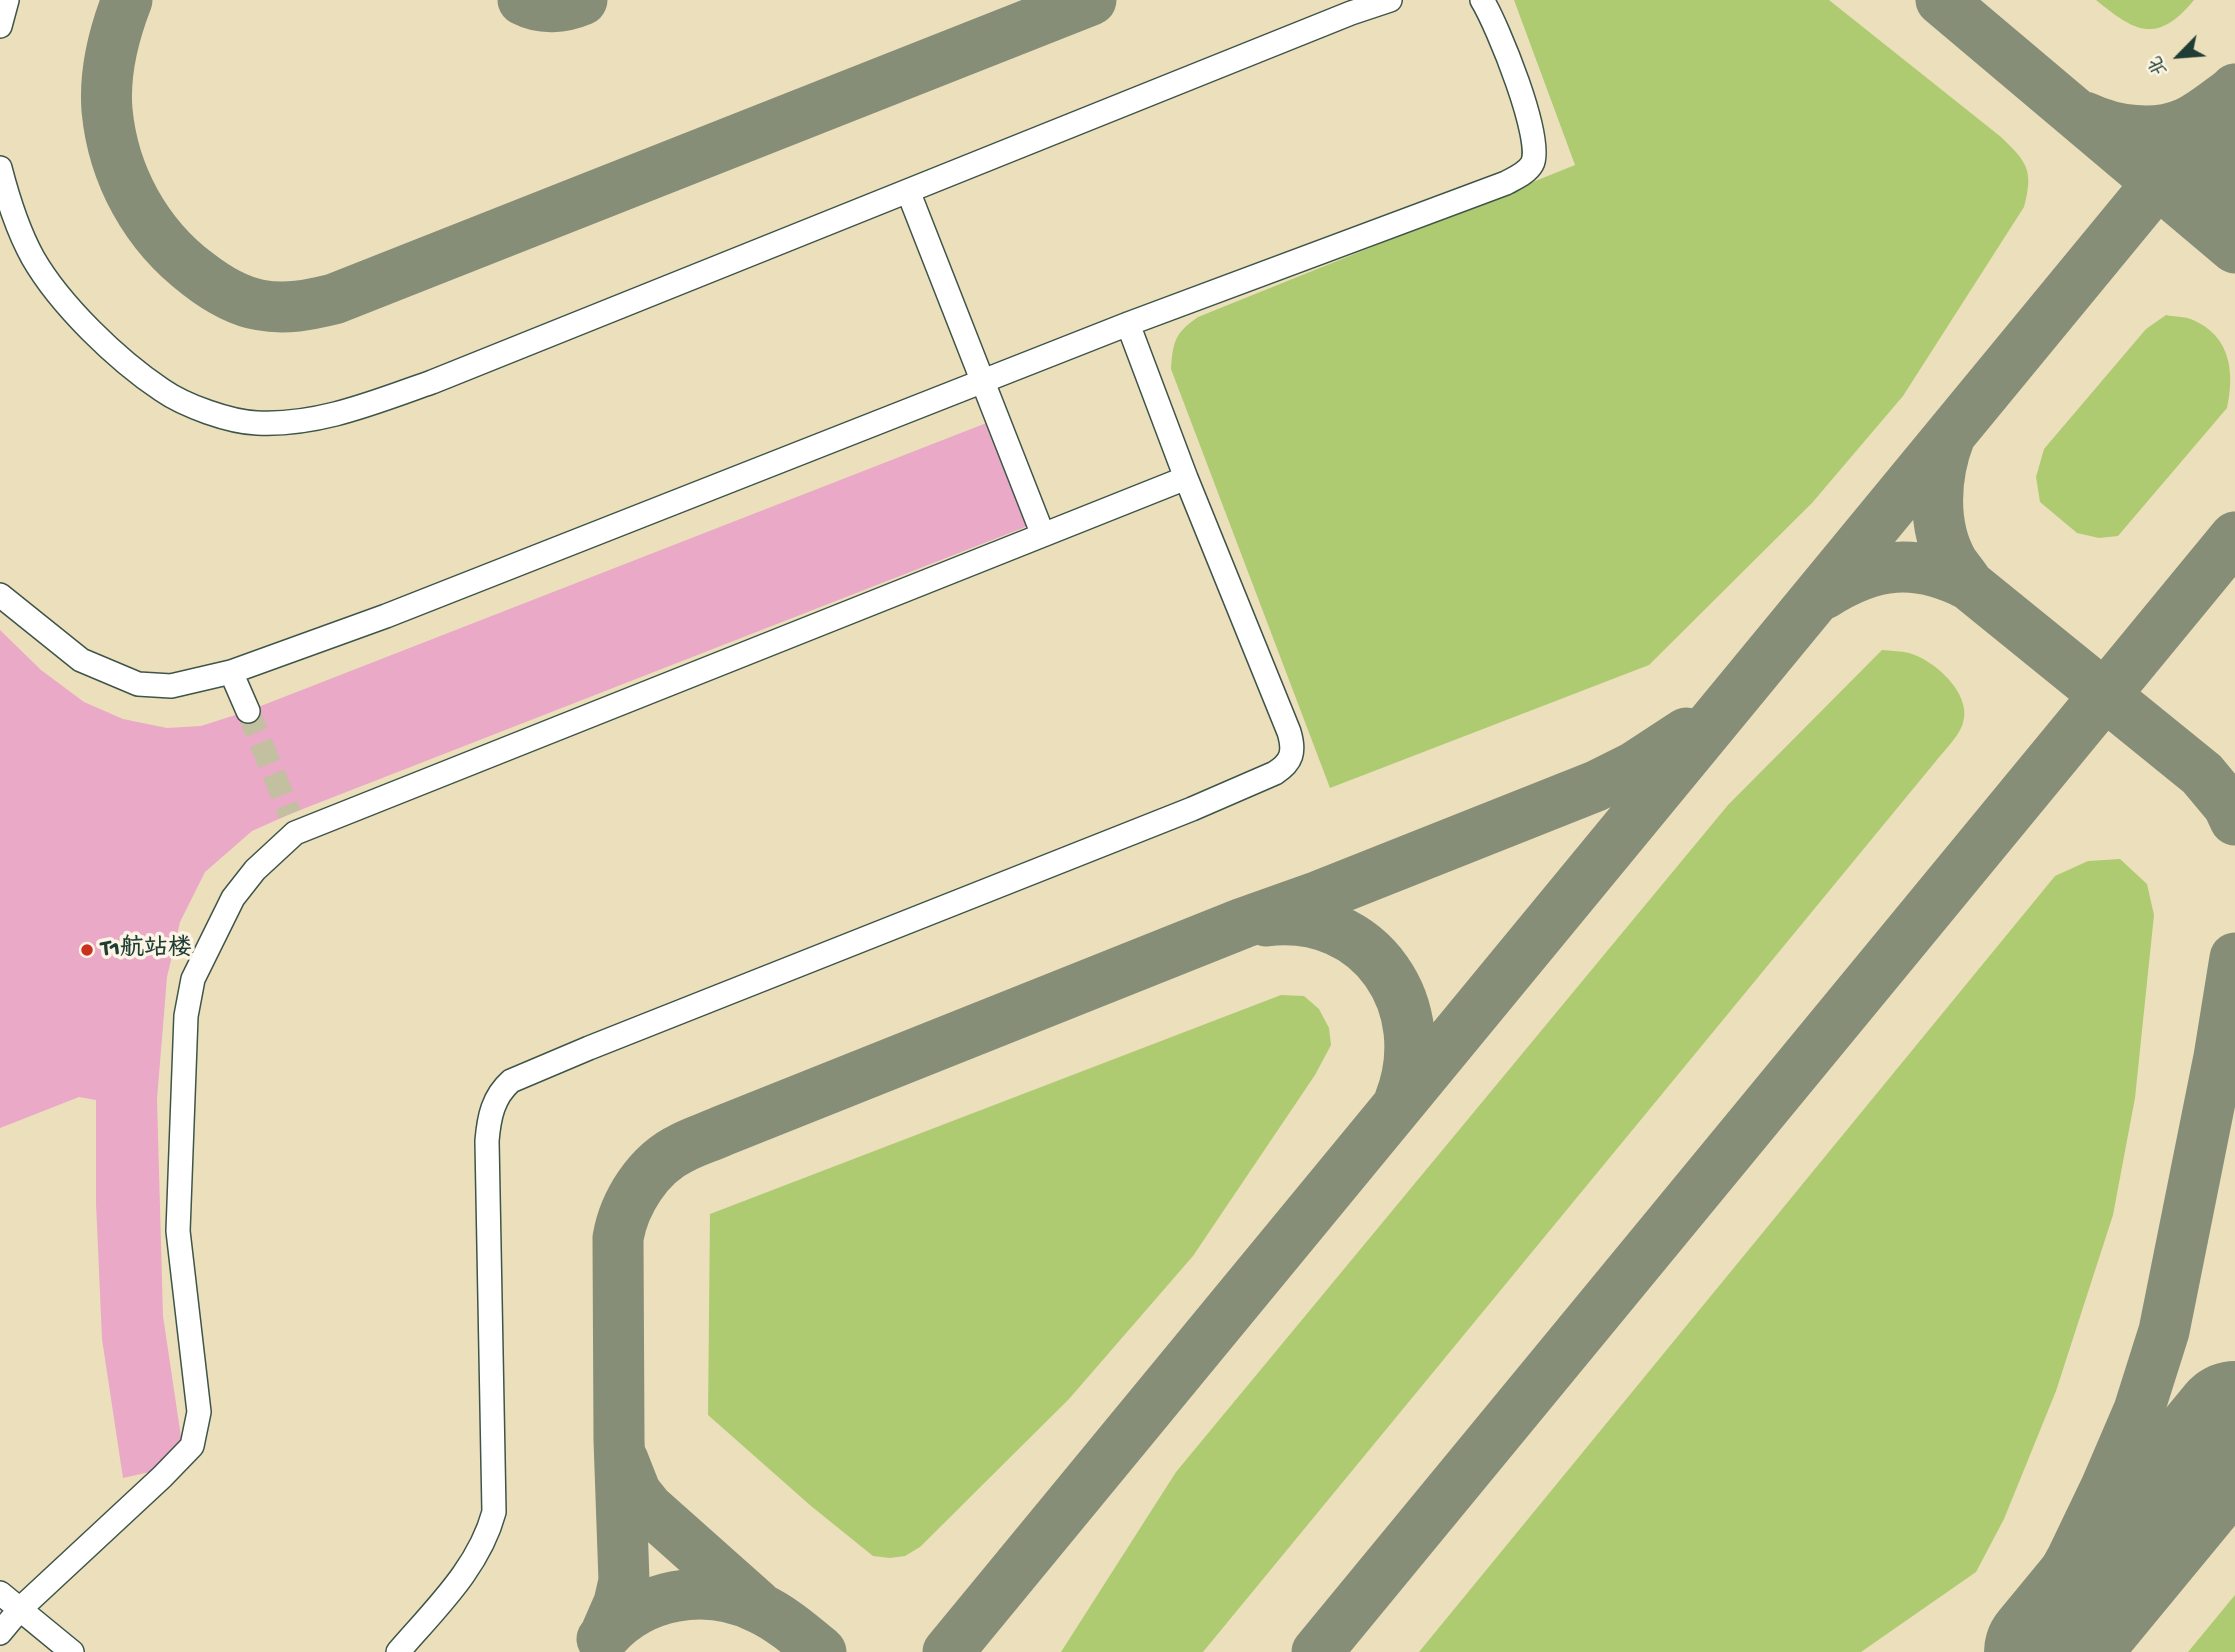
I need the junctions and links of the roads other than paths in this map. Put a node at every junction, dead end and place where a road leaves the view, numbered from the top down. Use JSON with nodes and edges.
{"nodes":[{"id":1,"x":7,"y":0,"type":"edge"},
{"id":2,"x":1390,"y":0,"type":"edge"},
{"id":3,"x":1482,"y":0,"type":"edge"},
{"id":4,"x":0,"y":26,"type":"edge"},
{"id":5,"x":0,"y":168,"type":"edge"},
{"id":6,"x":908,"y":191,"type":"junction"},
{"id":7,"x":1128,"y":324,"type":"junction"},
{"id":8,"x":984,"y":381,"type":"junction"},
{"id":9,"x":1186,"y":478,"type":"junction"},
{"id":10,"x":1043,"y":535,"type":"junction"},
{"id":11,"x":0,"y":595,"type":"edge"},
{"id":12,"x":231,"y":672,"type":"junction"},
{"id":13,"x":248,"y":711,"type":"tunnel mouth"},
{"id":14,"x":0,"y":1593,"type":"edge"},
{"id":15,"x":20,"y":1609,"type":"junction"},
{"id":16,"x":0,"y":1633,"type":"edge"},
{"id":17,"x":72,"y":1652,"type":"edge"},
{"id":18,"x":398,"y":1652,"type":"edge"}],
"edges":[{"from":1,"to":4,"type":"lane"},
{"from":2,"to":6,"type":"lane"},
{"from":3,"to":7,"type":"lane"},
{"from":5,"to":6,"type":"lane"},
{"from":6,"to":8,"type":"lane"},
{"from":7,"to":8,"type":"lane"},
{"from":7,"to":9,"type":"lane"},
{"from":8,"to":10,"type":"lane"},
{"from":8,"to":12,"type":"lane"},
{"from":9,"to":10,"type":"lane"},
{"from":9,"to":18,"type":"lane"},
{"from":10,"to":15,"type":"lane"},
{"from":11,"to":12,"type":"lane"},
{"from":12,"to":13,"type":"lane"},
{"from":14,"to":15,"type":"lane"},
{"from":15,"to":16,"type":"lane"},
{"from":15,"to":17,"type":"lane"}]}
